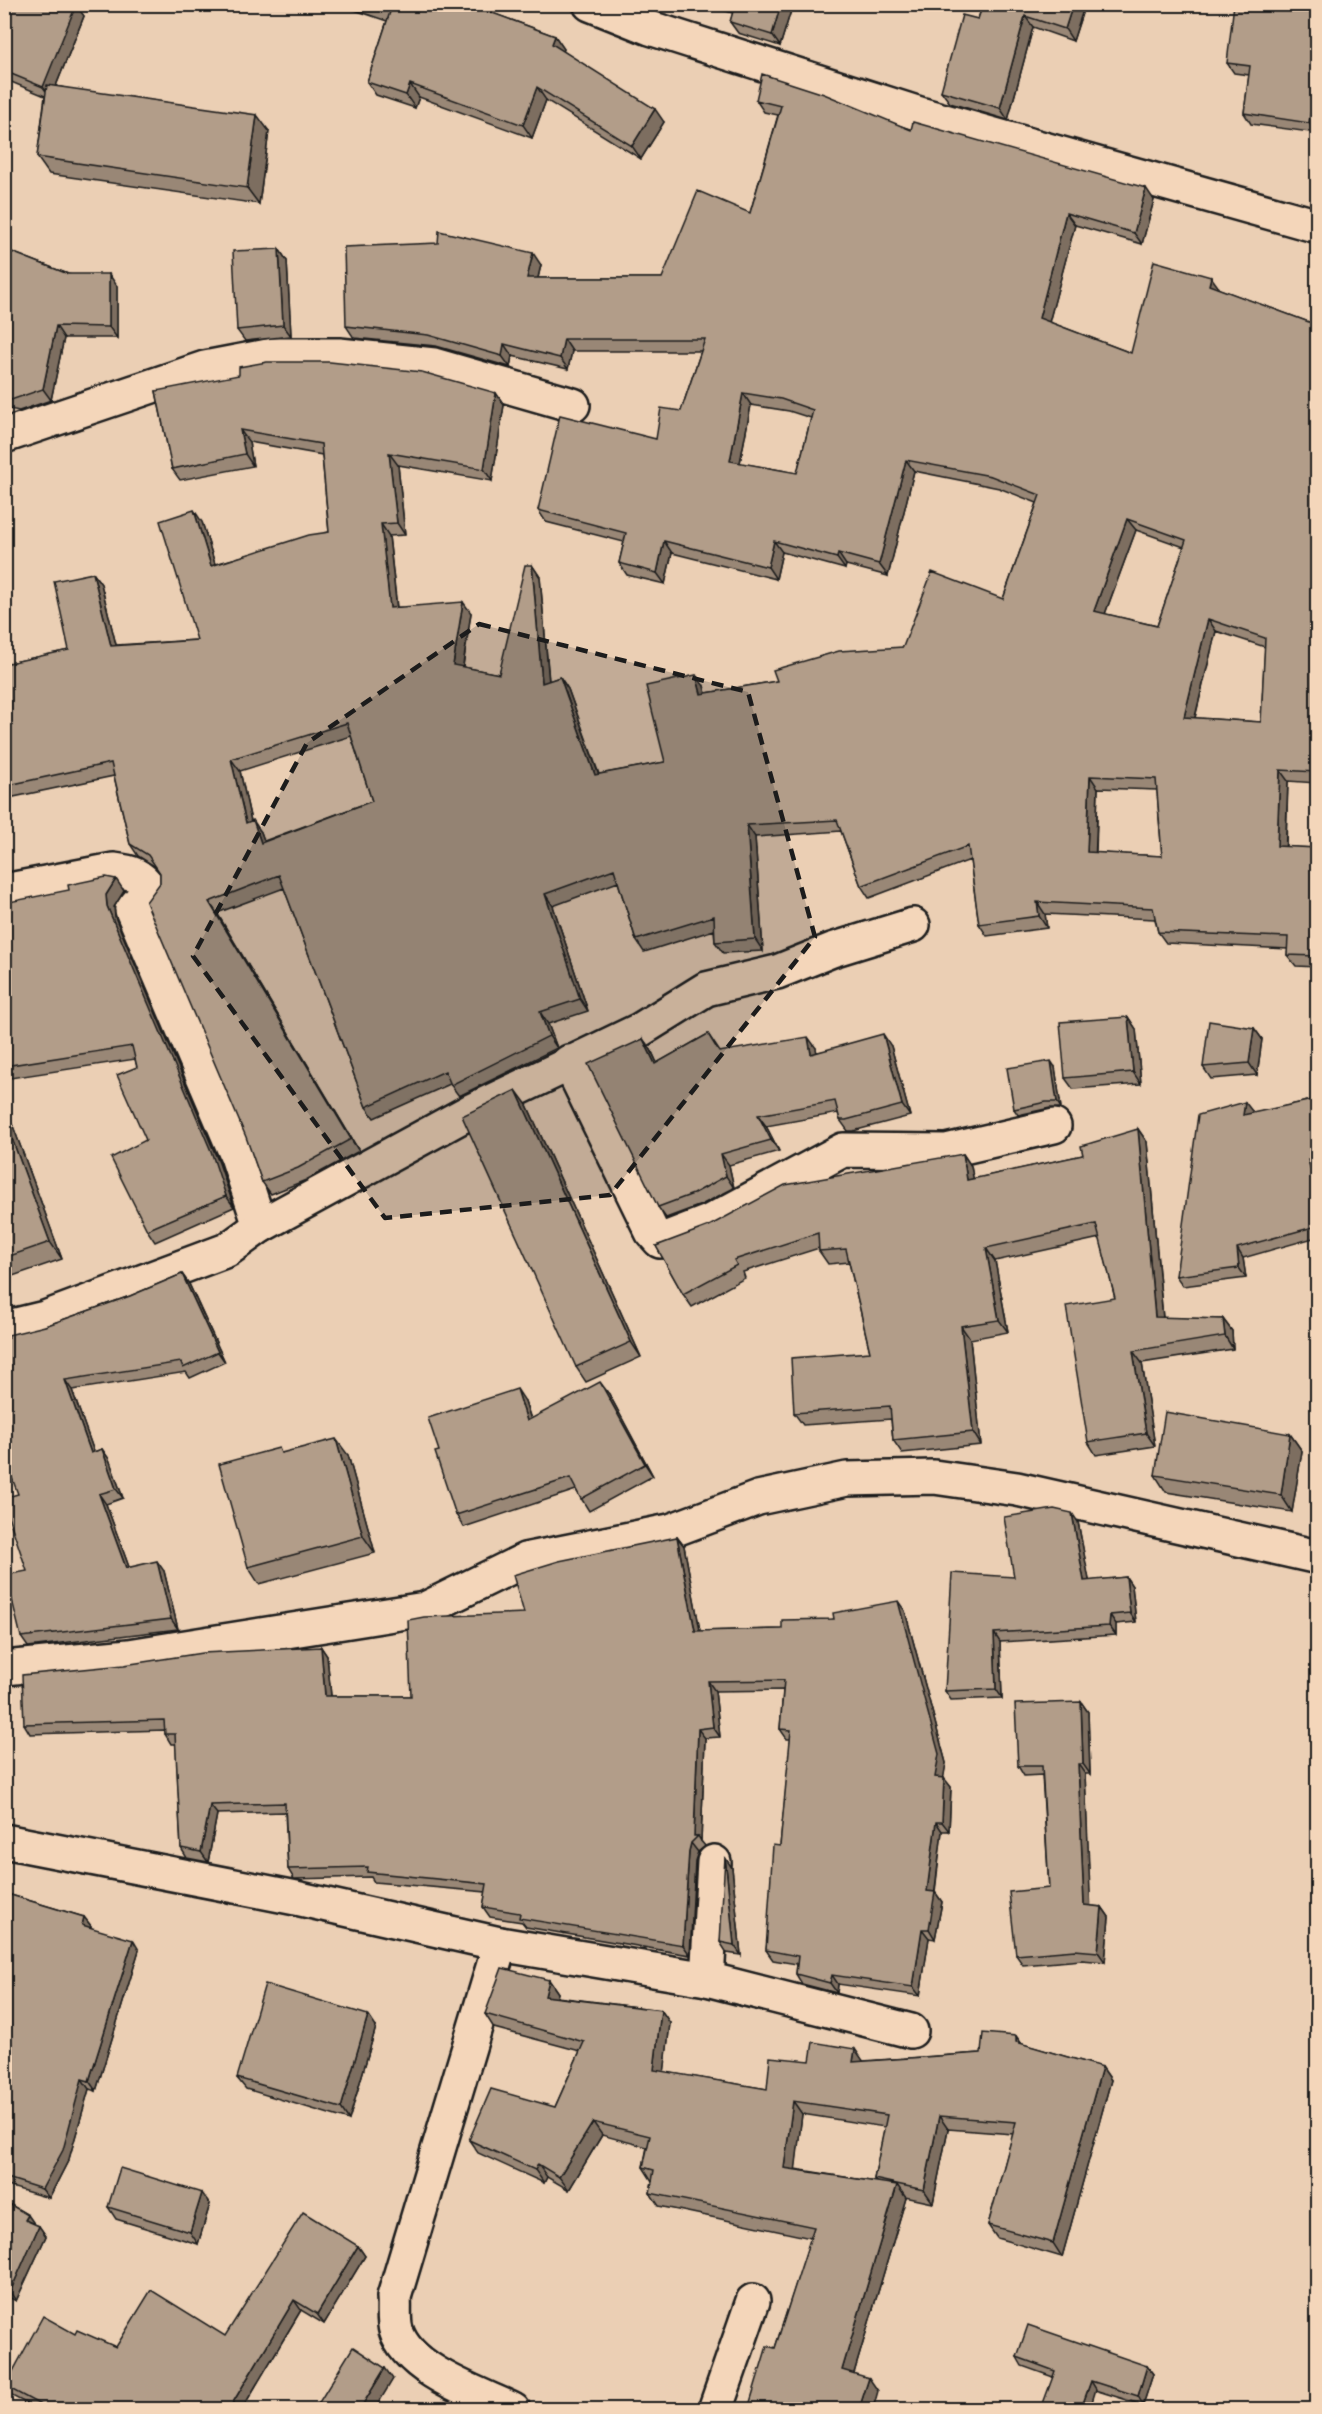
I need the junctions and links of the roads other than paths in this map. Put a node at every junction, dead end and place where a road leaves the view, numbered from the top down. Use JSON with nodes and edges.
{"nodes":[{"id":1,"x":590,"y":4,"type":"edge"},
{"id":2,"x":1317,"y":226,"type":"edge"},
{"id":3,"x":573,"y":405,"type":"dead end"},
{"id":4,"x":4,"y":436,"type":"edge"},
{"id":5,"x":4,"y":891,"type":"edge"},
{"id":6,"x":913,"y":925,"type":"dead end"},
{"id":7,"x":569,"y":1062,"type":"junction"},
{"id":8,"x":1054,"y":1126,"type":"dead end"},
{"id":9,"x":260,"y":1226,"type":"junction"},
{"id":10,"x":4,"y":1328,"type":"edge"},
{"id":11,"x":1317,"y":1557,"type":"edge"},
{"id":12,"x":4,"y":1668,"type":"edge"},
{"id":13,"x":4,"y":1841,"type":"edge"},
{"id":14,"x":714,"y":1862,"type":"dead end"},
{"id":15,"x":500,"y":1944,"type":"junction"},
{"id":16,"x":707,"y":1979,"type":"junction"},
{"id":17,"x":911,"y":2031,"type":"dead end"},
{"id":18,"x":753,"y":2301,"type":"dead end"},
{"id":19,"x":513,"y":2409,"type":"edge"},
{"id":20,"x":715,"y":2409,"type":"edge"}],
"edges":[{"from":1,"to":2,"type":"street"},
{"from":3,"to":4,"type":"street"},
{"from":5,"to":9,"type":"street"},
{"from":6,"to":7,"type":"street"},
{"from":7,"to":8,"type":"street"},
{"from":7,"to":9,"type":"street"},
{"from":9,"to":10,"type":"street"},
{"from":11,"to":12,"type":"street"},
{"from":13,"to":15,"type":"street"},
{"from":14,"to":16,"type":"street"},
{"from":15,"to":16,"type":"street"},
{"from":15,"to":19,"type":"street"},
{"from":16,"to":17,"type":"street"},
{"from":18,"to":20,"type":"street"}]}
